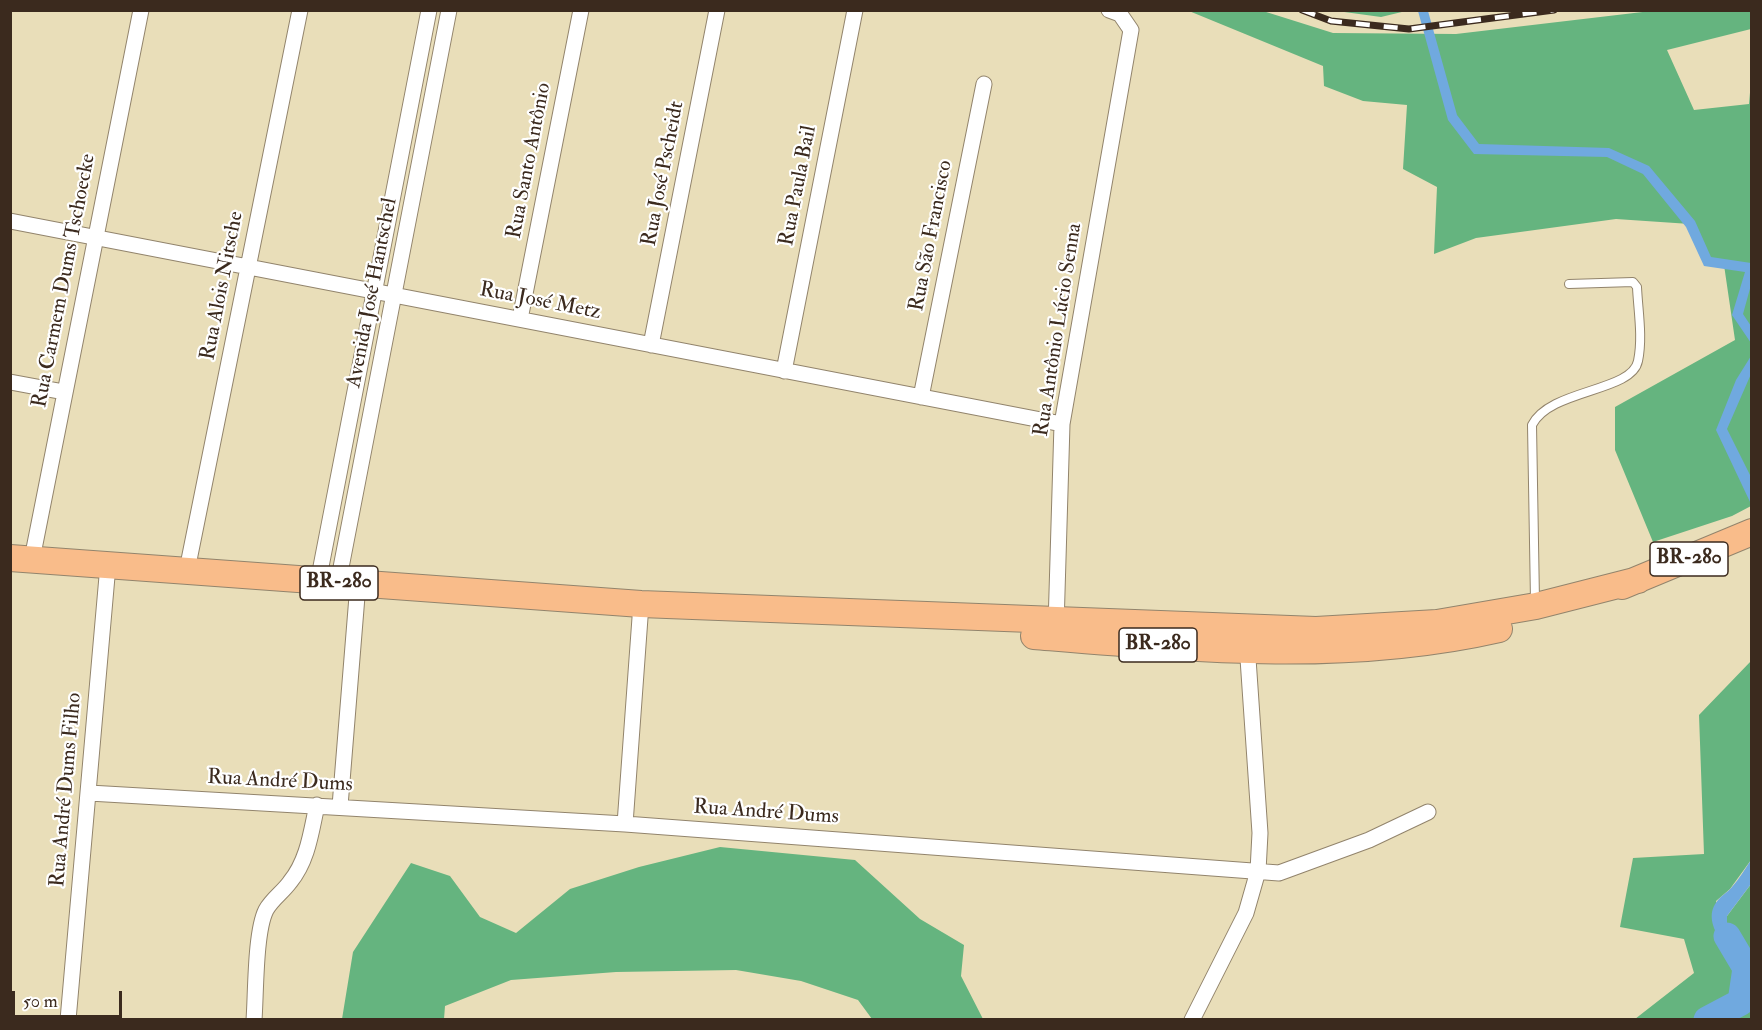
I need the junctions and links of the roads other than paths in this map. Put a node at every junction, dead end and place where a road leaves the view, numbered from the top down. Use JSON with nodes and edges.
{"nodes":[{"id":1,"x":141,"y":10,"type":"edge"},
{"id":2,"x":300,"y":10,"type":"edge"},
{"id":3,"x":429,"y":10,"type":"edge"},
{"id":4,"x":449,"y":10,"type":"edge"},
{"id":5,"x":581,"y":10,"type":"edge"},
{"id":6,"x":717,"y":10,"type":"edge"},
{"id":7,"x":855,"y":10,"type":"edge"},
{"id":8,"x":1109,"y":10,"type":"edge"},
{"id":9,"x":984,"y":84,"type":"dead end"},
{"id":10,"x":10,"y":221,"type":"edge"},
{"id":11,"x":94,"y":237,"type":"junction"},
{"id":12,"x":248,"y":267,"type":"junction"},
{"id":13,"x":1569,"y":284,"type":"dead end"},
{"id":14,"x":375,"y":291,"type":"junction"},
{"id":15,"x":394,"y":295,"type":"junction"},
{"id":16,"x":520,"y":319,"type":"junction"},
{"id":17,"x":651,"y":345,"type":"junction"},
{"id":18,"x":784,"y":371,"type":"junction"},
{"id":19,"x":10,"y":382,"type":"edge"},
{"id":20,"x":64,"y":392,"type":"junction"},
{"id":21,"x":921,"y":397,"type":"junction"},
{"id":22,"x":1062,"y":424,"type":"junction"},
{"id":23,"x":1745,"y":535,"type":"edge"},
{"id":24,"x":21,"y":558,"type":"edge"},
{"id":25,"x":108,"y":565,"type":"junction"},
{"id":26,"x":187,"y":570,"type":"junction"},
{"id":27,"x":1638,"y":580,"type":"junction"},
{"id":28,"x":338,"y":583,"type":"junction"},
{"id":29,"x":641,"y":604,"type":"junction"},
{"id":30,"x":1536,"y":606,"type":"junction"},
{"id":31,"x":1055,"y":629,"type":"junction"},
{"id":32,"x":1247,"y":640,"type":"junction"},
{"id":33,"x":88,"y":793,"type":"junction"},
{"id":34,"x":316,"y":805,"type":"junction"},
{"id":35,"x":340,"y":806,"type":"junction"},
{"id":36,"x":1428,"y":812,"type":"dead end"},
{"id":37,"x":625,"y":824,"type":"junction"},
{"id":38,"x":1258,"y":870,"type":"junction"},
{"id":39,"x":68,"y":1020,"type":"edge"},
{"id":40,"x":254,"y":1020,"type":"edge"},
{"id":41,"x":1192,"y":1020,"type":"edge"}],
"edges":[{"from":1,"to":11,"type":"street","name":"Rua Carmem Dums Tschoecke"},
{"from":2,"to":12,"type":"street","name":"Rua Alois Nitsche"},
{"from":3,"to":14,"type":"street","name":"Avenida José Hantschel"},
{"from":4,"to":15,"type":"street","name":"Avenida José Hantschel"},
{"from":5,"to":16,"type":"street","name":"Rua Santo Antônio"},
{"from":6,"to":17,"type":"street","name":"Rua José Pscheidt"},
{"from":7,"to":18,"type":"street","name":"Rua Paula Bail"},
{"from":8,"to":22,"type":"street","name":"Rua Antônio Lúcio Senna"},
{"from":9,"to":21,"type":"street","name":"Rua São Francisco"},
{"from":10,"to":11,"type":"street","name":"Rua José Metz"},
{"from":11,"to":12,"type":"street","name":"Rua José Metz"},
{"from":11,"to":20,"type":"street","name":"Rua Carmem Dums Tschoecke"},
{"from":12,"to":14,"type":"street","name":"Rua José Metz"},
{"from":12,"to":26,"type":"street","name":"Rua Alois Nitsche"},
{"from":13,"to":30,"type":"lane"},
{"from":14,"to":15,"type":"street","name":"Rua José Metz"},
{"from":14,"to":28,"type":"street","name":"Avenida José Hantschel"},
{"from":15,"to":16,"type":"street","name":"Rua José Metz"},
{"from":15,"to":28,"type":"street","name":"Avenida José Hantschel"},
{"from":16,"to":17,"type":"street","name":"Rua José Metz"},
{"from":17,"to":18,"type":"street","name":"Rua José Metz"},
{"from":18,"to":21,"type":"street","name":"Rua José Metz"},
{"from":19,"to":20,"type":"street"},
{"from":20,"to":24,"type":"street","name":"Rua Carmem Dums Tschoecke"},
{"from":21,"to":22,"type":"street","name":"Rua José Metz"},
{"from":22,"to":31,"type":"street","name":"Rua Antônio Lúcio Senna"},
{"from":23,"to":27,"type":"highway","number":"BR-280"},
{"from":24,"to":25,"type":"highway","number":"BR-280"},
{"from":25,"to":26,"type":"highway","number":"BR-280"},
{"from":25,"to":33,"type":"street","name":"Rua André Dums Filho"},
{"from":26,"to":28,"type":"highway","number":"BR-280"},
{"from":27,"to":30,"type":"highway","number":"BR-280"},
{"from":27,"to":32,"type":"highway","number":"BR-280"},
{"from":28,"to":29,"type":"highway","number":"BR-280"},
{"from":28,"to":35,"type":"street"},
{"from":29,"to":31,"type":"highway","number":"BR-280"},
{"from":29,"to":37,"type":"street"},
{"from":30,"to":32,"type":"highway","number":"BR-280"},
{"from":31,"to":32,"type":"highway","number":"BR-280"},
{"from":32,"to":38,"type":"street"},
{"from":33,"to":34,"type":"street","name":"Rua André Dums"},
{"from":33,"to":39,"type":"street","name":"Rua André Dums Filho"},
{"from":34,"to":35,"type":"street","name":"Rua André Dums"},
{"from":34,"to":40,"type":"street"},
{"from":35,"to":37,"type":"street","name":"Rua André Dums"},
{"from":36,"to":38,"type":"street","name":"Rua André Dums"},
{"from":37,"to":38,"type":"street","name":"Rua André Dums"},
{"from":38,"to":41,"type":"street"}]}
